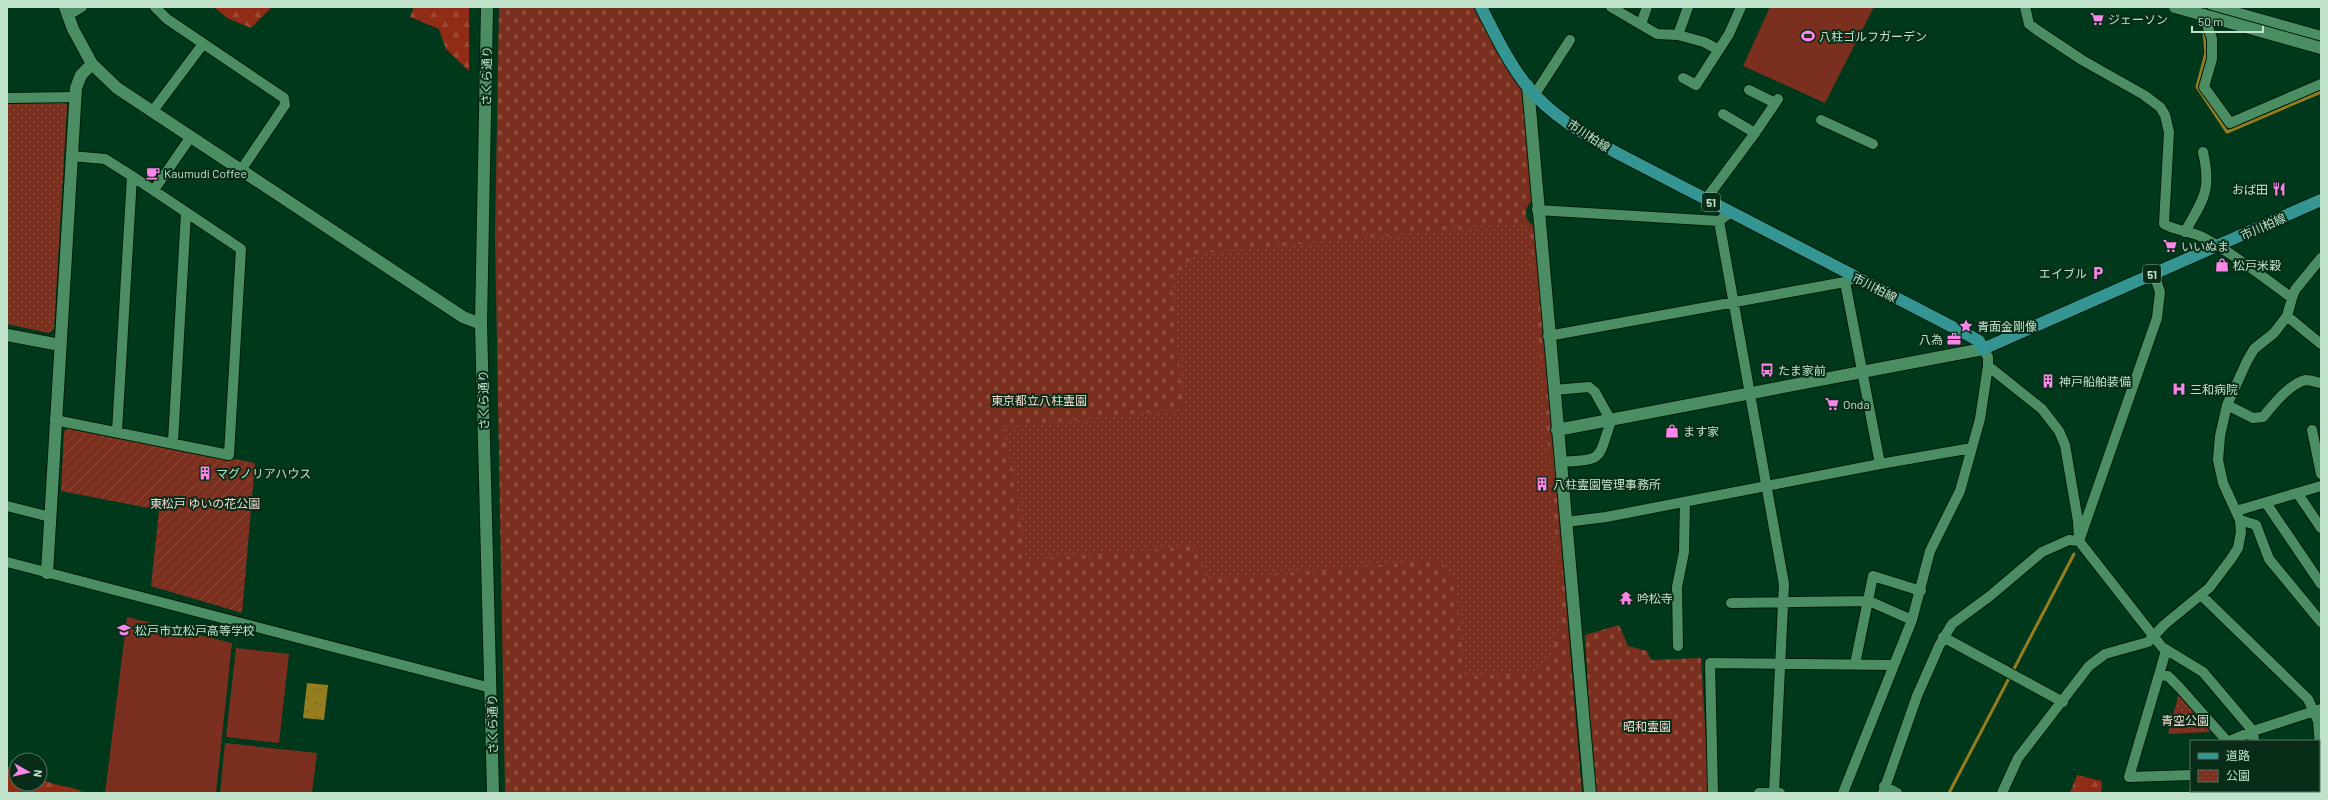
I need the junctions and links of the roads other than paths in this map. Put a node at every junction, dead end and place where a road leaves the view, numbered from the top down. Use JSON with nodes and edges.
{"nodes":[{"id":1,"x":82,"y":7,"type":"edge"},
{"id":2,"x":155,"y":7,"type":"edge"},
{"id":3,"x":487,"y":7,"type":"edge"},
{"id":4,"x":1481,"y":7,"type":"edge"},
{"id":5,"x":1611,"y":7,"type":"edge"},
{"id":6,"x":1647,"y":7,"type":"edge"},
{"id":7,"x":1688,"y":7,"type":"edge"},
{"id":8,"x":1741,"y":7,"type":"edge"},
{"id":9,"x":2025,"y":7,"type":"edge"},
{"id":10,"x":2175,"y":7,"type":"edge"},
{"id":11,"x":2201,"y":7,"type":"edge"},
{"id":12,"x":2214,"y":7,"type":"edge"},
{"id":13,"x":66,"y":11,"type":"edge"},
{"id":14,"x":1641,"y":24,"type":"junction"},
{"id":15,"x":1678,"y":35,"type":"junction"},
{"id":16,"x":2321,"y":37,"type":"edge"},
{"id":17,"x":1570,"y":40,"type":"dead end"},
{"id":18,"x":203,"y":44,"type":"junction"},
{"id":19,"x":2321,"y":48,"type":"edge"},
{"id":20,"x":1719,"y":50,"type":"junction"},
{"id":21,"x":92,"y":64,"type":"junction"},
{"id":22,"x":1683,"y":78,"type":"dead end"},
{"id":23,"x":2321,"y":84,"type":"edge"},
{"id":24,"x":1531,"y":90,"type":"junction"},
{"id":25,"x":1749,"y":90,"type":"dead end"},
{"id":26,"x":75,"y":97,"type":"junction"},
{"id":27,"x":7,"y":98,"type":"edge"},
{"id":28,"x":152,"y":112,"type":"junction"},
{"id":29,"x":1723,"y":114,"type":"dead end"},
{"id":30,"x":1821,"y":120,"type":"dead end"},
{"id":31,"x":1755,"y":133,"type":"junction"},
{"id":32,"x":190,"y":138,"type":"junction"},
{"id":33,"x":1873,"y":144,"type":"dead end"},
{"id":34,"x":2203,"y":152,"type":"dead end"},
{"id":35,"x":71,"y":156,"type":"junction"},
{"id":36,"x":241,"y":170,"type":"junction"},
{"id":37,"x":132,"y":176,"type":"junction"},
{"id":38,"x":154,"y":190,"type":"junction"},
{"id":39,"x":1706,"y":199,"type":"junction"},
{"id":40,"x":2321,"y":200,"type":"edge"},
{"id":41,"x":1537,"y":210,"type":"junction"},
{"id":42,"x":1731,"y":212,"type":"junction"},
{"id":43,"x":186,"y":213,"type":"junction"},
{"id":44,"x":1719,"y":221,"type":"junction"},
{"id":45,"x":2185,"y":232,"type":"junction"},
{"id":46,"x":2218,"y":246,"type":"junction"},
{"id":47,"x":2319,"y":264,"type":"edge"},
{"id":48,"x":2154,"y":274,"type":"junction"},
{"id":49,"x":1851,"y":280,"type":"junction"},
{"id":50,"x":2292,"y":298,"type":"junction"},
{"id":51,"x":1733,"y":303,"type":"junction"},
{"id":52,"x":2287,"y":316,"type":"junction"},
{"id":53,"x":481,"y":324,"type":"junction"},
{"id":54,"x":7,"y":334,"type":"edge"},
{"id":55,"x":1548,"y":336,"type":"junction"},
{"id":56,"x":2321,"y":344,"type":"edge"},
{"id":57,"x":60,"y":345,"type":"junction"},
{"id":58,"x":1984,"y":349,"type":"junction"},
{"id":59,"x":1988,"y":366,"type":"junction"},
{"id":60,"x":1862,"y":372,"type":"junction"},
{"id":61,"x":2321,"y":383,"type":"edge"},
{"id":62,"x":1554,"y":390,"type":"junction"},
{"id":63,"x":1749,"y":394,"type":"junction"},
{"id":64,"x":2227,"y":405,"type":"junction"},
{"id":65,"x":55,"y":420,"type":"junction"},
{"id":66,"x":1611,"y":421,"type":"junction"},
{"id":67,"x":1557,"y":430,"type":"junction"},
{"id":68,"x":2312,"y":430,"type":"dead end"},
{"id":69,"x":117,"y":432,"type":"junction"},
{"id":70,"x":173,"y":442,"type":"junction"},
{"id":71,"x":1972,"y":448,"type":"junction"},
{"id":72,"x":1560,"y":462,"type":"junction"},
{"id":73,"x":1880,"y":464,"type":"junction"},
{"id":74,"x":2321,"y":474,"type":"edge"},
{"id":75,"x":1767,"y":486,"type":"junction"},
{"id":76,"x":2321,"y":486,"type":"edge"},
{"id":77,"x":2298,"y":494,"type":"junction"},
{"id":78,"x":1685,"y":502,"type":"junction"},
{"id":79,"x":2266,"y":503,"type":"junction"},
{"id":80,"x":7,"y":506,"type":"edge"},
{"id":81,"x":2238,"y":515,"type":"junction"},
{"id":82,"x":50,"y":517,"type":"junction"},
{"id":83,"x":1566,"y":522,"type":"junction"},
{"id":84,"x":2321,"y":528,"type":"edge"},
{"id":85,"x":2079,"y":541,"type":"junction"},
{"id":86,"x":7,"y":562,"type":"edge"},
{"id":87,"x":47,"y":573,"type":"junction"},
{"id":88,"x":2321,"y":584,"type":"edge"},
{"id":89,"x":1921,"y":591,"type":"junction"},
{"id":90,"x":2200,"y":595,"type":"junction"},
{"id":91,"x":1869,"y":601,"type":"junction"},
{"id":92,"x":1783,"y":602,"type":"junction"},
{"id":93,"x":1731,"y":603,"type":"dead end"},
{"id":94,"x":1912,"y":620,"type":"junction"},
{"id":95,"x":2321,"y":622,"type":"edge"},
{"id":96,"x":1943,"y":637,"type":"junction"},
{"id":97,"x":2155,"y":637,"type":"junction"},
{"id":98,"x":1678,"y":646,"type":"dead end"},
{"id":99,"x":2166,"y":650,"type":"junction"},
{"id":100,"x":1779,"y":663,"type":"junction"},
{"id":101,"x":1855,"y":664,"type":"junction"},
{"id":102,"x":1894,"y":665,"type":"junction"},
{"id":103,"x":2159,"y":675,"type":"junction"},
{"id":104,"x":491,"y":688,"type":"junction"},
{"id":105,"x":2063,"y":702,"type":"junction"},
{"id":106,"x":2318,"y":710,"type":"edge"},
{"id":107,"x":2254,"y":736,"type":"edge"},
{"id":108,"x":2227,"y":740,"type":"edge"},
{"id":109,"x":2233,"y":740,"type":"edge"},
{"id":110,"x":2320,"y":740,"type":"edge"},
{"id":111,"x":2320,"y":741,"type":"edge"},
{"id":112,"x":2321,"y":751,"type":"edge"},
{"id":113,"x":2321,"y":758,"type":"edge"},
{"id":114,"x":2190,"y":775,"type":"edge"},
{"id":115,"x":1883,"y":789,"type":"edge"},
{"id":116,"x":493,"y":793,"type":"edge"},
{"id":117,"x":1590,"y":793,"type":"edge"},
{"id":118,"x":1713,"y":793,"type":"edge"},
{"id":119,"x":1759,"y":793,"type":"edge"},
{"id":120,"x":1774,"y":793,"type":"edge"},
{"id":121,"x":1780,"y":793,"type":"edge"},
{"id":122,"x":1843,"y":793,"type":"edge"},
{"id":123,"x":1897,"y":793,"type":"edge"},
{"id":124,"x":2002,"y":793,"type":"edge"}],
"edges":[{"from":1,"to":13,"type":"street"},
{"from":2,"to":18,"type":"street"},
{"from":3,"to":53,"type":"street","name":"さくら通り"},
{"from":4,"to":24,"type":"main road","name":"市川柏線","number":"51"},
{"from":5,"to":14,"type":"street"},
{"from":6,"to":14,"type":"street"},
{"from":7,"to":15,"type":"street"},
{"from":8,"to":20,"type":"street"},
{"from":9,"to":45,"type":"street"},
{"from":10,"to":19,"type":"street","bridge":true},
{"from":11,"to":23,"type":"street"},
{"from":12,"to":16,"type":"street"},
{"from":13,"to":21,"type":"street"},
{"from":14,"to":15,"type":"street"},
{"from":15,"to":20,"type":"street"},
{"from":17,"to":24,"type":"street"},
{"from":18,"to":28,"type":"street"},
{"from":18,"to":36,"type":"street"},
{"from":20,"to":22,"type":"street"},
{"from":21,"to":26,"type":"street"},
{"from":21,"to":28,"type":"street"},
{"from":24,"to":39,"type":"main road","name":"市川柏線","number":"51"},
{"from":24,"to":41,"type":"street"},
{"from":25,"to":31,"type":"street"},
{"from":26,"to":27,"type":"street"},
{"from":26,"to":35,"type":"street"},
{"from":28,"to":32,"type":"street"},
{"from":29,"to":31,"type":"street"},
{"from":30,"to":33,"type":"street"},
{"from":31,"to":39,"type":"street"},
{"from":32,"to":36,"type":"street"},
{"from":32,"to":38,"type":"street"},
{"from":34,"to":45,"type":"street"},
{"from":35,"to":37,"type":"street"},
{"from":35,"to":57,"type":"street"},
{"from":36,"to":53,"type":"street"},
{"from":37,"to":38,"type":"street"},
{"from":37,"to":69,"type":"street"},
{"from":38,"to":43,"type":"street"},
{"from":39,"to":42,"type":"main road","name":"市川柏線","number":"51"},
{"from":40,"to":46,"type":"main road","name":"市川柏線","number":"51"},
{"from":41,"to":44,"type":"street"},
{"from":41,"to":55,"type":"street"},
{"from":42,"to":44,"type":"street"},
{"from":42,"to":49,"type":"main road","name":"市川柏線","number":"51"},
{"from":43,"to":70,"type":"street"},
{"from":43,"to":70,"type":"street"},
{"from":44,"to":51,"type":"street"},
{"from":45,"to":46,"type":"street"},
{"from":46,"to":48,"type":"main road","name":"市川柏線","number":"51"},
{"from":46,"to":50,"type":"street"},
{"from":47,"to":50,"type":"street"},
{"from":48,"to":58,"type":"main road","name":"市川柏線","number":"51"},
{"from":48,"to":85,"type":"street"},
{"from":49,"to":51,"type":"street"},
{"from":49,"to":58,"type":"main road","name":"市川柏線","number":"51"},
{"from":49,"to":60,"type":"street"},
{"from":50,"to":52,"type":"street"},
{"from":51,"to":55,"type":"street"},
{"from":51,"to":63,"type":"street"},
{"from":52,"to":56,"type":"street"},
{"from":52,"to":64,"type":"street"},
{"from":53,"to":104,"type":"street","name":"さくら通り"},
{"from":54,"to":57,"type":"street"},
{"from":55,"to":62,"type":"street"},
{"from":57,"to":65,"type":"street"},
{"from":58,"to":59,"type":"street"},
{"from":58,"to":60,"type":"street"},
{"from":59,"to":71,"type":"street"},
{"from":59,"to":85,"type":"street"},
{"from":60,"to":63,"type":"street"},
{"from":60,"to":73,"type":"street"},
{"from":61,"to":64,"type":"street"},
{"from":62,"to":66,"type":"street"},
{"from":62,"to":67,"type":"street"},
{"from":63,"to":66,"type":"street"},
{"from":63,"to":75,"type":"street"},
{"from":64,"to":81,"type":"street"},
{"from":65,"to":69,"type":"street"},
{"from":65,"to":82,"type":"street"},
{"from":66,"to":67,"type":"street"},
{"from":66,"to":72,"type":"street"},
{"from":67,"to":72,"type":"street"},
{"from":68,"to":74,"type":"street"},
{"from":69,"to":70,"type":"street"},
{"from":71,"to":73,"type":"street"},
{"from":71,"to":89,"type":"street"},
{"from":72,"to":83,"type":"street"},
{"from":73,"to":75,"type":"street"},
{"from":75,"to":78,"type":"street"},
{"from":75,"to":92,"type":"street"},
{"from":76,"to":77,"type":"street"},
{"from":77,"to":79,"type":"street"},
{"from":77,"to":84,"type":"street"},
{"from":78,"to":83,"type":"street"},
{"from":78,"to":98,"type":"street"},
{"from":79,"to":81,"type":"street"},
{"from":79,"to":88,"type":"street"},
{"from":80,"to":82,"type":"street"},
{"from":81,"to":90,"type":"street"},
{"from":81,"to":95,"type":"street"},
{"from":82,"to":87,"type":"street"},
{"from":83,"to":117,"type":"street"},
{"from":85,"to":96,"type":"street"},
{"from":85,"to":97,"type":"street"},
{"from":86,"to":87,"type":"street"},
{"from":87,"to":104,"type":"street"},
{"from":89,"to":91,"type":"street"},
{"from":89,"to":94,"type":"street"},
{"from":90,"to":97,"type":"street"},
{"from":90,"to":106,"type":"street"},
{"from":91,"to":92,"type":"street"},
{"from":91,"to":94,"type":"street"},
{"from":91,"to":101,"type":"street"},
{"from":92,"to":93,"type":"street"},
{"from":92,"to":100,"type":"street"},
{"from":94,"to":102,"type":"street"},
{"from":96,"to":105,"type":"street"},
{"from":96,"to":115,"type":"street"},
{"from":97,"to":99,"type":"street"},
{"from":97,"to":105,"type":"street"},
{"from":99,"to":103,"type":"street"},
{"from":99,"to":107,"type":"street"},
{"from":100,"to":101,"type":"street"},
{"from":100,"to":118,"type":"street"},
{"from":100,"to":120,"type":"street"},
{"from":101,"to":102,"type":"street"},
{"from":102,"to":122,"type":"street"},
{"from":103,"to":108,"type":"street"},
{"from":103,"to":114,"type":"street"},
{"from":104,"to":116,"type":"street","name":"さくら通り"},
{"from":105,"to":124,"type":"street"},
{"from":106,"to":107,"type":"street"},
{"from":106,"to":110,"type":"street"},
{"from":107,"to":109,"type":"street"},
{"from":111,"to":112,"type":"street"},
{"from":112,"to":113,"type":"street"},
{"from":115,"to":123,"type":"street"},
{"from":119,"to":120,"type":"street"},
{"from":120,"to":121,"type":"street"}]}
